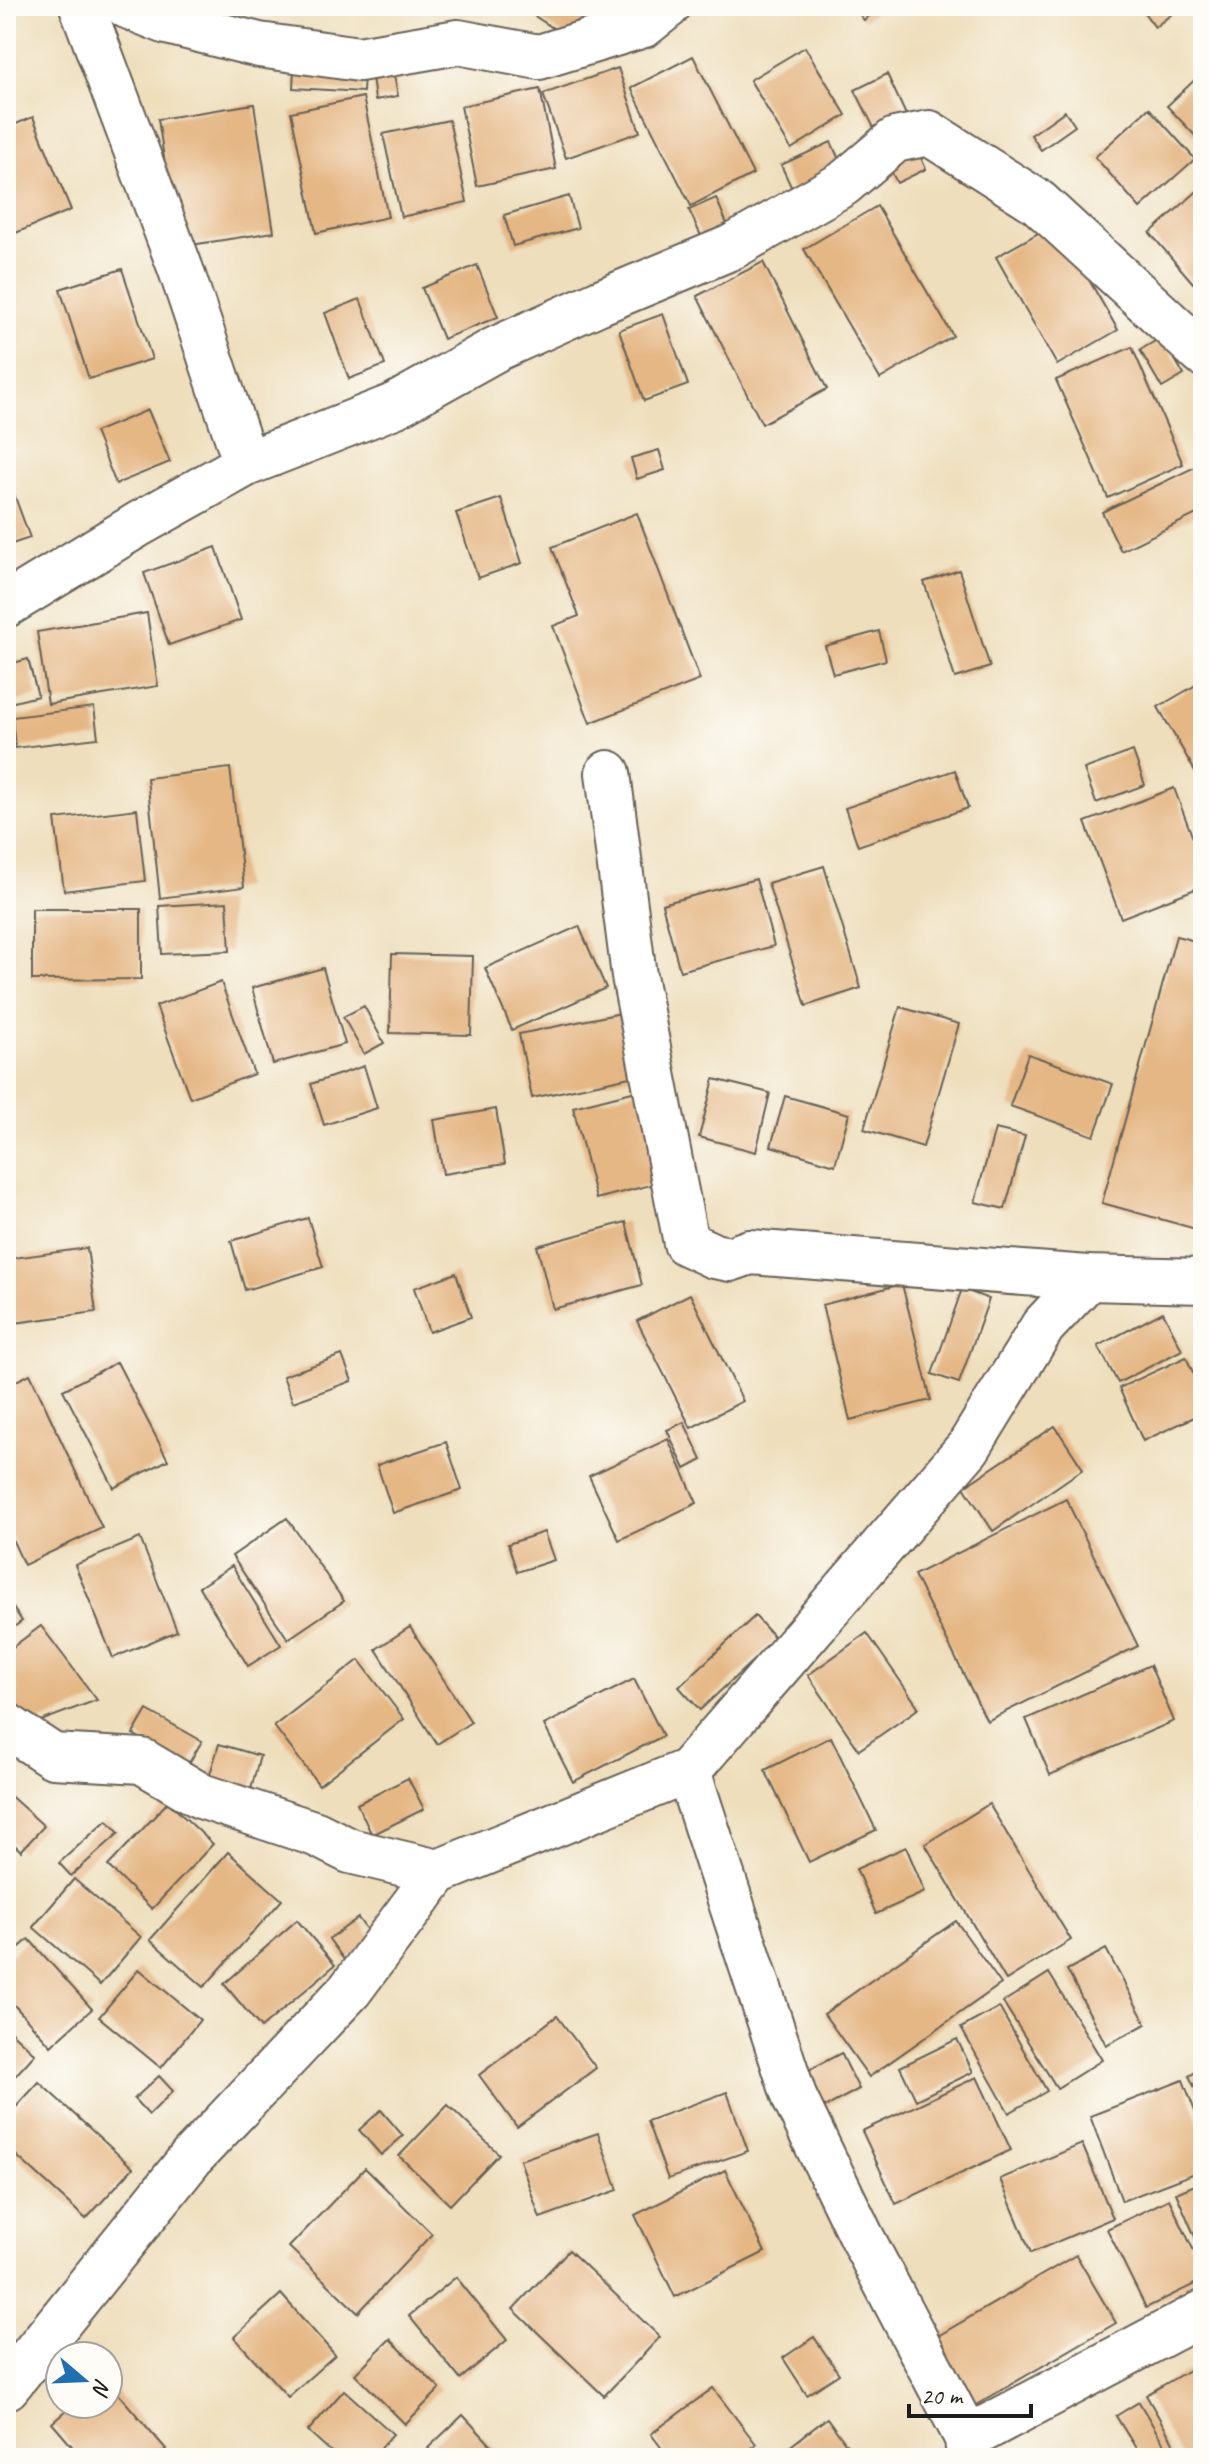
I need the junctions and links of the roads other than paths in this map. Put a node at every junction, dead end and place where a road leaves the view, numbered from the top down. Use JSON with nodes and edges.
{"nodes":[{"id":1,"x":82,"y":6,"type":"edge"},
{"id":2,"x":127,"y":6,"type":"edge"},
{"id":3,"x":668,"y":6,"type":"edge"},
{"id":4,"x":1203,"y":354,"type":"edge"},
{"id":5,"x":246,"y":464,"type":"junction"},
{"id":6,"x":6,"y":605,"type":"edge"},
{"id":7,"x":608,"y":773,"type":"dead end"},
{"id":8,"x":1088,"y":1278,"type":"junction"},
{"id":9,"x":1203,"y":1281,"type":"edge"},
{"id":10,"x":6,"y":1725,"type":"edge"},
{"id":11,"x":688,"y":1771,"type":"junction"},
{"id":12,"x":438,"y":1872,"type":"junction"},
{"id":13,"x":1203,"y":2313,"type":"edge"},
{"id":14,"x":7,"y":2387,"type":"edge"},
{"id":15,"x":968,"y":2448,"type":"edge"}],
"edges":[{"from":1,"to":5,"type":"street"},
{"from":2,"to":3,"type":"street"},
{"from":4,"to":5,"type":"street"},
{"from":5,"to":6,"type":"street"},
{"from":7,"to":8,"type":"street"},
{"from":8,"to":9,"type":"street"},
{"from":8,"to":11,"type":"street"},
{"from":10,"to":12,"type":"street"},
{"from":11,"to":12,"type":"street"},
{"from":11,"to":15,"type":"street"},
{"from":12,"to":14,"type":"street"},
{"from":13,"to":15,"type":"street"}]}
